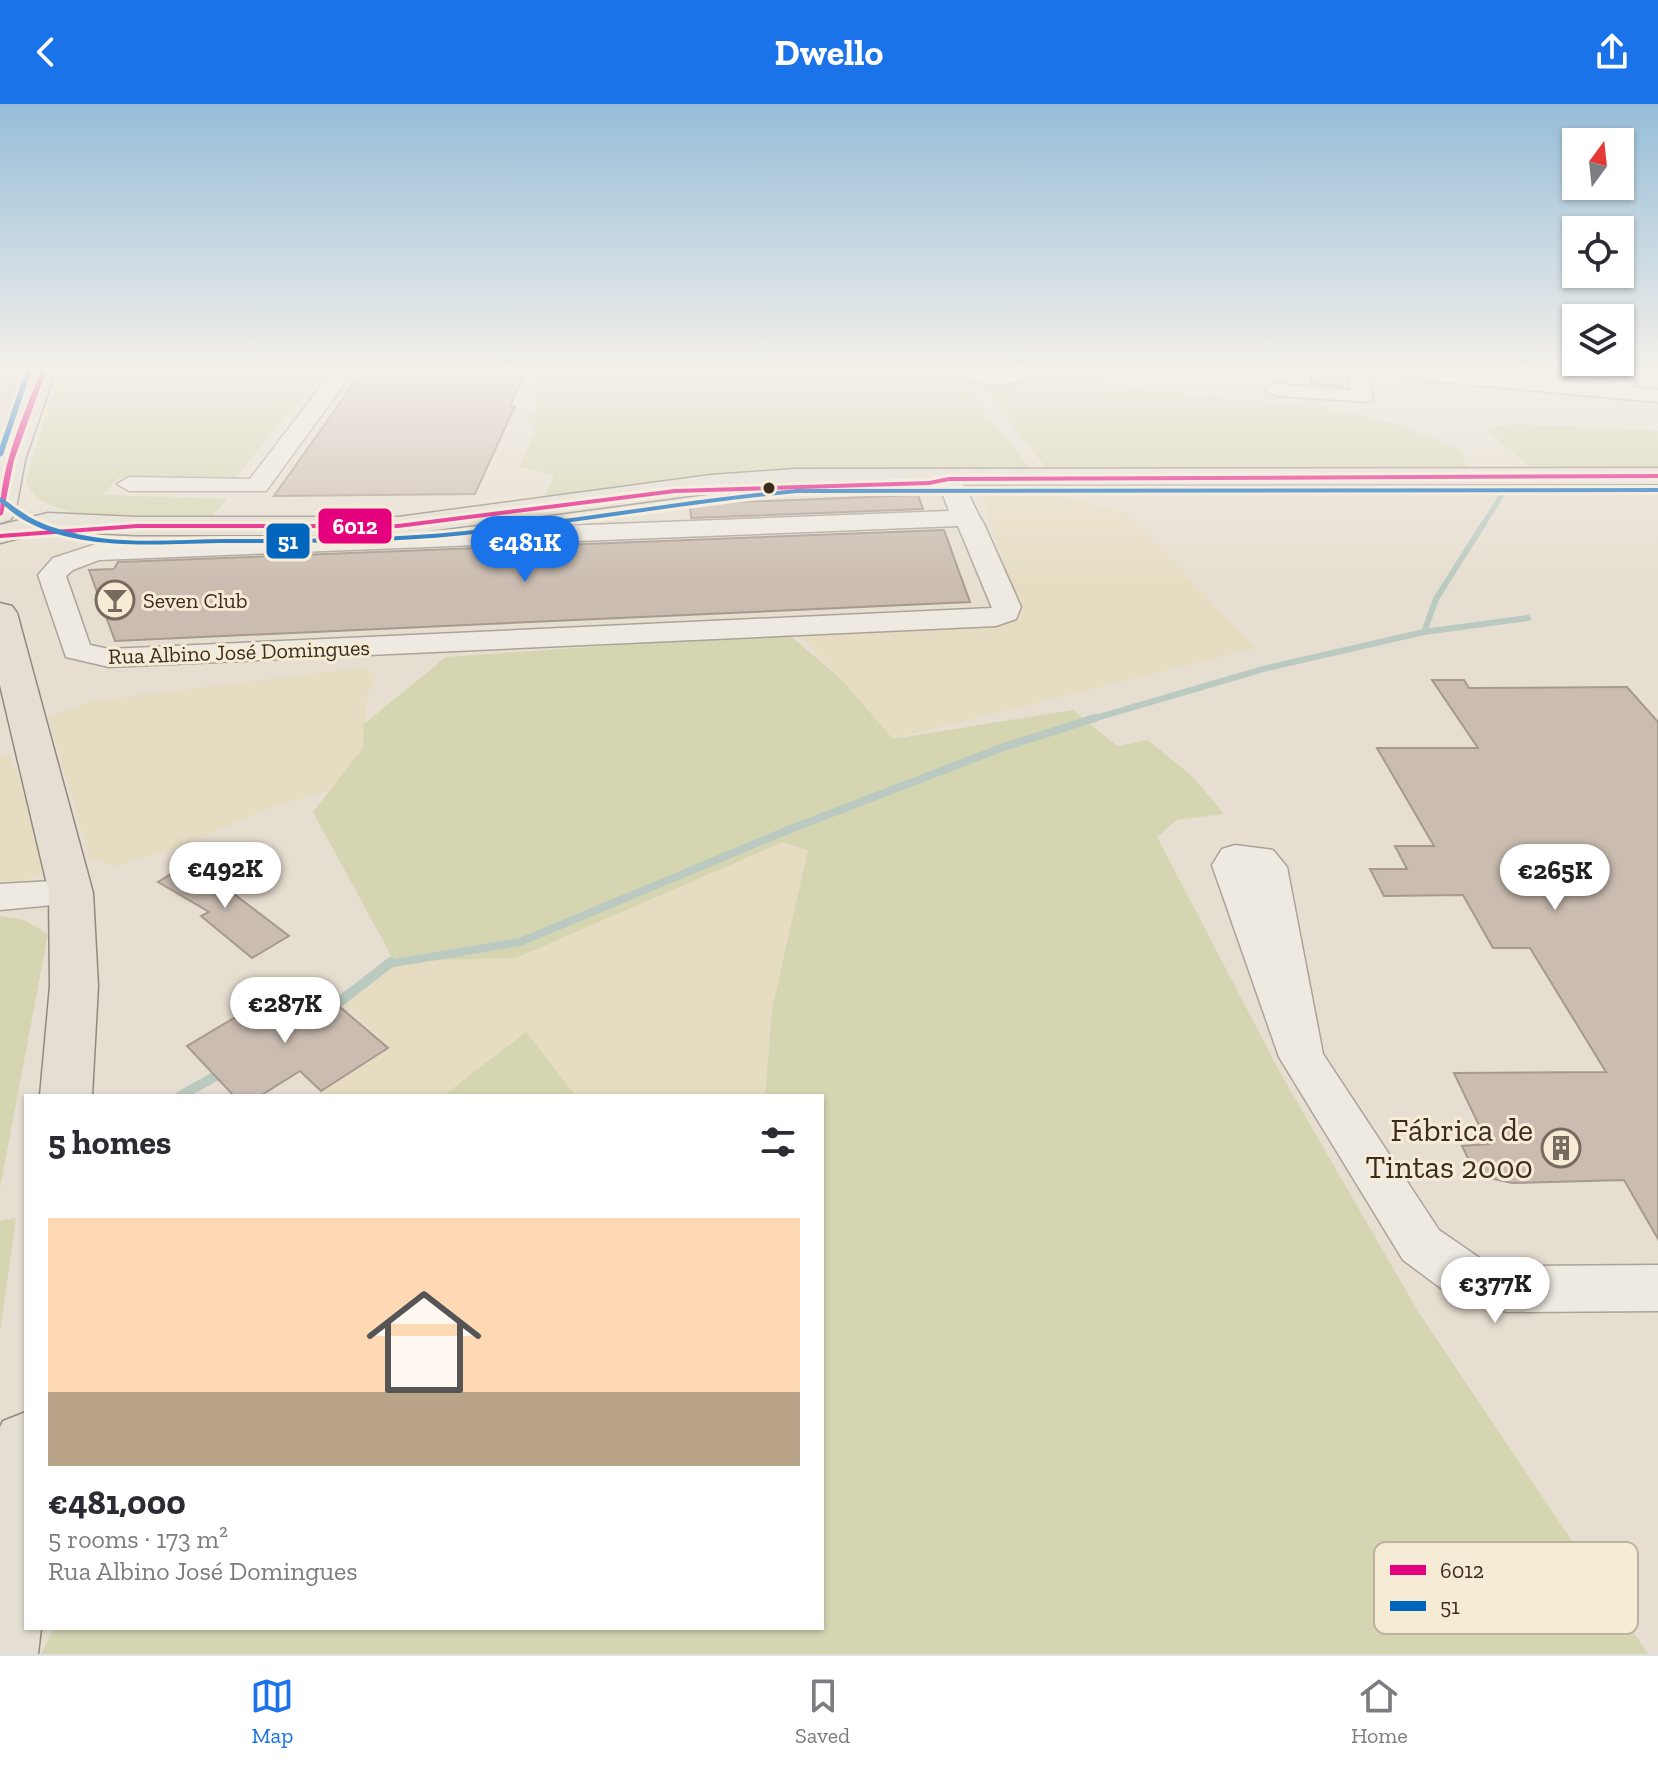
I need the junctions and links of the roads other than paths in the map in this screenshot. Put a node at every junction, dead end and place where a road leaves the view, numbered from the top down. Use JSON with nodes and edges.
{"nodes":[{"id":1,"x":19,"y":441,"type":"edge"},
{"id":2,"x":291,"y":441,"type":"edge"},
{"id":3,"x":949,"y":479,"type":"junction"},
{"id":4,"x":1655,"y":479,"type":"edge"},
{"id":5,"x":5,"y":484,"type":"junction"},
{"id":6,"x":129,"y":484,"type":"dead end"},
{"id":7,"x":0,"y":514,"type":"edge"},
{"id":8,"x":964,"y":518,"type":"junction"},
{"id":9,"x":70,"y":527,"type":"junction"},
{"id":10,"x":0,"y":535,"type":"edge"},
{"id":11,"x":0,"y":565,"type":"edge"},
{"id":12,"x":0,"y":613,"type":"edge"},
{"id":13,"x":71,"y":893,"type":"junction"},
{"id":14,"x":0,"y":897,"type":"edge"},
{"id":15,"x":1301,"y":1057,"type":"dead end"},
{"id":16,"x":66,"y":1094,"type":"edge"},
{"id":17,"x":1658,"y":1288,"type":"edge"},
{"id":18,"x":24,"y":1461,"type":"edge"},
{"id":19,"x":1,"y":1654,"type":"edge"}],
"edges":[{"from":1,"to":5,"type":"main road"},
{"from":2,"to":6,"type":"street"},
{"from":3,"to":4,"type":"main road"},
{"from":3,"to":8,"type":"street","name":"Rua Albino José Domingues"},
{"from":3,"to":9,"type":"main road"},
{"from":5,"to":7,"type":"main road"},
{"from":5,"to":9,"type":"main road"},
{"from":8,"to":8,"type":"street","name":"Rua Albino José Domingues"},
{"from":9,"to":10,"type":"main road"},
{"from":9,"to":11,"type":"main road"},
{"from":12,"to":13,"type":"main road"},
{"from":13,"to":14,"type":"street"},
{"from":13,"to":16,"type":"main road"},
{"from":15,"to":17,"type":"street"},
{"from":18,"to":19,"type":"main road"}]}
